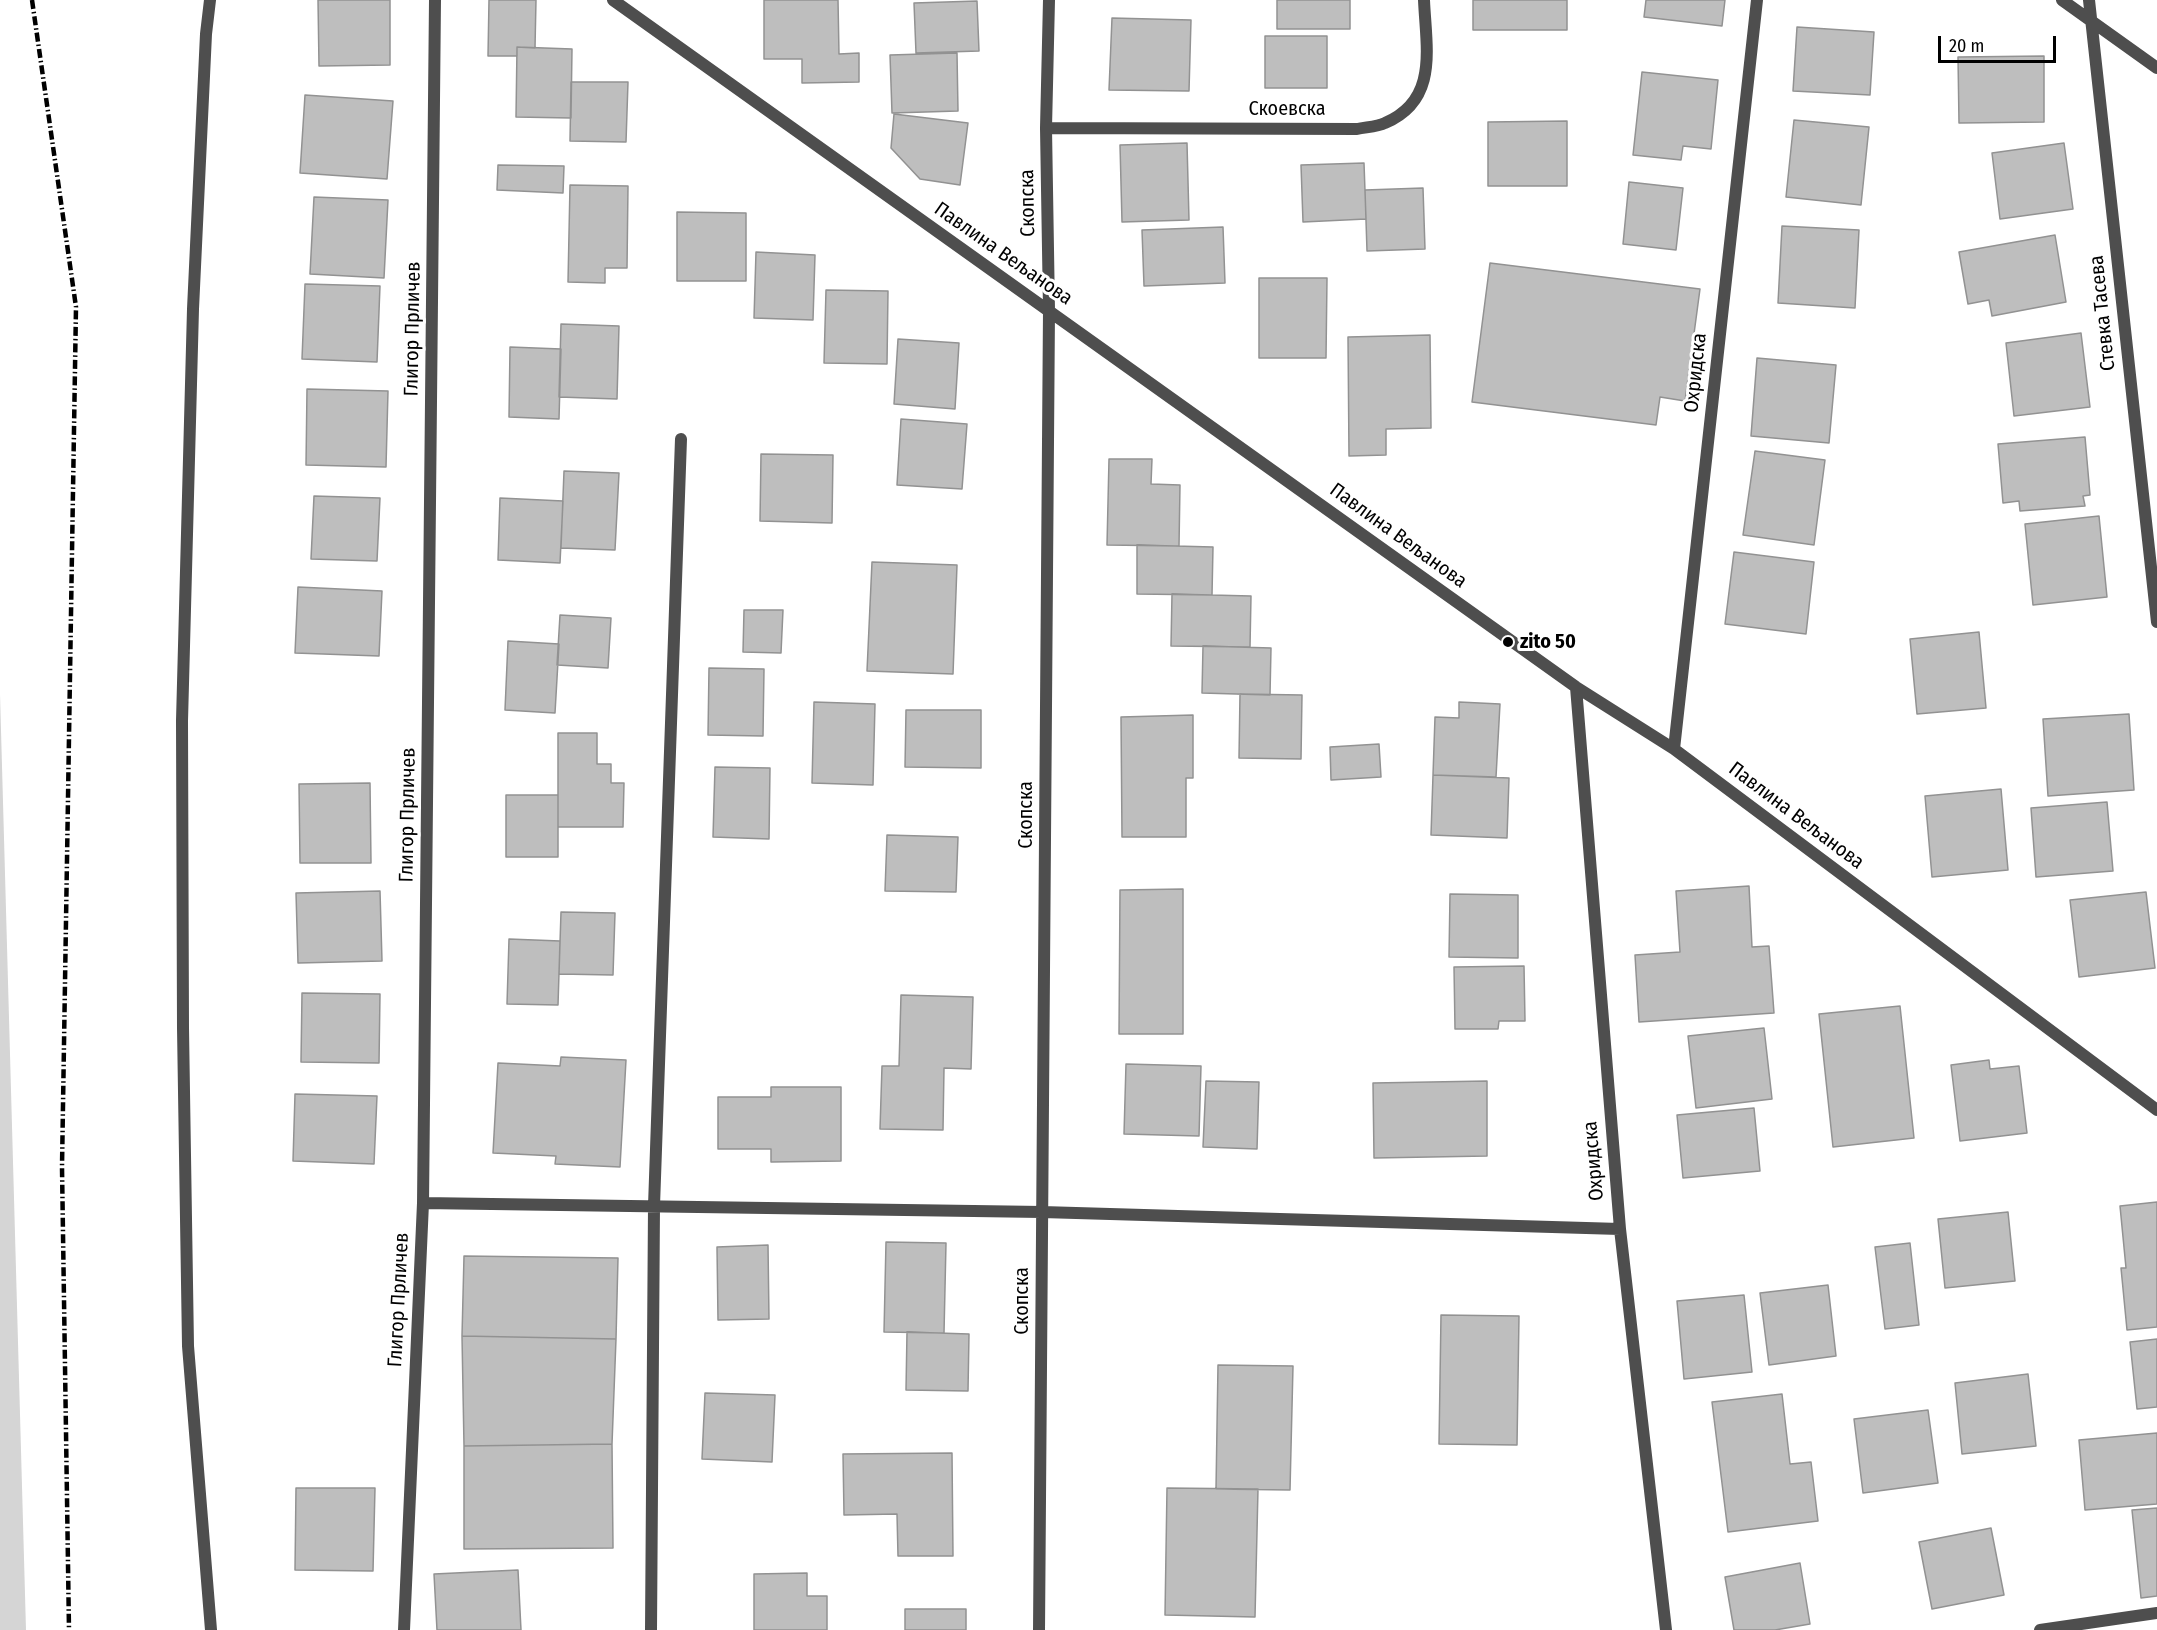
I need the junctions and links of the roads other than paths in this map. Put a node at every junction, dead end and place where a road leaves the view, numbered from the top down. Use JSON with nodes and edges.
{"nodes":[{"id":1,"x":210,"y":0,"type":"edge"},
{"id":2,"x":435,"y":0,"type":"edge"},
{"id":3,"x":613,"y":0,"type":"edge"},
{"id":4,"x":1049,"y":0,"type":"edge"},
{"id":5,"x":1424,"y":0,"type":"edge"},
{"id":6,"x":1757,"y":0,"type":"edge"},
{"id":7,"x":2062,"y":0,"type":"edge"},
{"id":8,"x":2089,"y":0,"type":"edge"},
{"id":9,"x":2090,"y":20,"type":"junction"},
{"id":10,"x":2157,"y":68,"type":"edge"},
{"id":11,"x":1046,"y":128,"type":"junction"},
{"id":12,"x":1049,"y":310,"type":"junction"},
{"id":13,"x":681,"y":439,"type":"dead end"},
{"id":14,"x":2157,"y":622,"type":"edge"},
{"id":15,"x":1576,"y":687,"type":"junction"},
{"id":16,"x":1674,"y":749,"type":"junction"},
{"id":17,"x":2157,"y":1110,"type":"edge"},
{"id":18,"x":423,"y":1203,"type":"junction"},
{"id":19,"x":654,"y":1206,"type":"junction"},
{"id":20,"x":1042,"y":1212,"type":"junction"},
{"id":21,"x":1620,"y":1229,"type":"junction"},
{"id":22,"x":2157,"y":1613,"type":"edge"},
{"id":23,"x":211,"y":1630,"type":"edge"},
{"id":24,"x":405,"y":1630,"type":"edge"},
{"id":25,"x":651,"y":1630,"type":"edge"},
{"id":26,"x":1039,"y":1630,"type":"edge"},
{"id":27,"x":1666,"y":1630,"type":"edge"},
{"id":28,"x":2040,"y":1630,"type":"edge"}],
"edges":[{"from":1,"to":23,"type":"street"},
{"from":2,"to":18,"type":"street","name":"Глигор Прличев"},
{"from":3,"to":12,"type":"street","name":"Павлина Вељанова"},
{"from":4,"to":11,"type":"street","name":"Скопска"},
{"from":5,"to":11,"type":"street","name":"Скоевска"},
{"from":6,"to":16,"type":"street","name":"Охридска"},
{"from":7,"to":9,"type":"street"},
{"from":8,"to":9,"type":"street","name":"Стевка Тасева"},
{"from":9,"to":10,"type":"street"},
{"from":9,"to":14,"type":"street","name":"Стевка Тасева"},
{"from":11,"to":12,"type":"street","name":"Скопска"},
{"from":12,"to":15,"type":"street","name":"Павлина Вељанова"},
{"from":12,"to":20,"type":"street","name":"Скопска"},
{"from":13,"to":19,"type":"street"},
{"from":15,"to":16,"type":"street","name":"Павлина Вељанова"},
{"from":15,"to":21,"type":"street","name":"Охридска"},
{"from":16,"to":17,"type":"street","name":"Павлина Вељанова"},
{"from":18,"to":19,"type":"street"},
{"from":18,"to":24,"type":"street","name":"Глигор Прличев"},
{"from":19,"to":20,"type":"street"},
{"from":19,"to":25,"type":"street"},
{"from":20,"to":21,"type":"street"},
{"from":20,"to":26,"type":"street","name":"Скопска"},
{"from":21,"to":27,"type":"street","name":"Охридска"},
{"from":22,"to":28,"type":"street"}]}
